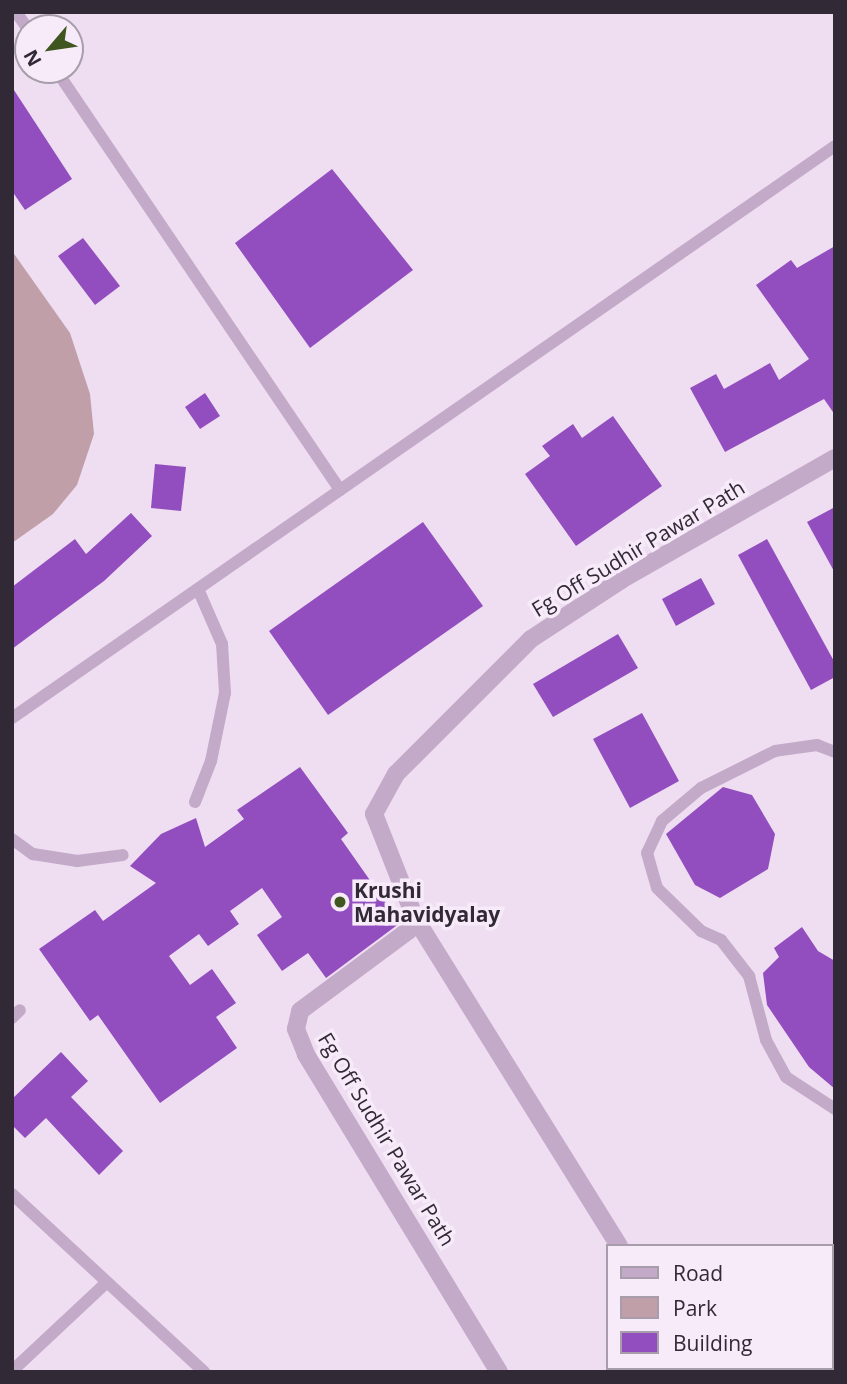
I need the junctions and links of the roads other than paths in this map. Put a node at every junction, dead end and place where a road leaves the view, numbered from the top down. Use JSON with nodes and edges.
{"nodes":[{"id":1,"x":64,"y":84,"type":"edge"},
{"id":2,"x":835,"y":146,"type":"edge"},
{"id":3,"x":835,"y":458,"type":"edge"},
{"id":4,"x":340,"y":490,"type":"junction"},
{"id":5,"x":198,"y":589,"type":"junction"},
{"id":6,"x":12,"y":718,"type":"edge"},
{"id":7,"x":835,"y":752,"type":"edge"},
{"id":8,"x":195,"y":802,"type":"dead end"},
{"id":9,"x":12,"y":839,"type":"edge"},
{"id":10,"x":123,"y":855,"type":"dead end"},
{"id":11,"x":415,"y":918,"type":"junction"},
{"id":12,"x":835,"y":1110,"type":"edge"},
{"id":13,"x":12,"y":1194,"type":"edge"},
{"id":14,"x":618,"y":1244,"type":"edge"},
{"id":15,"x":107,"y":1282,"type":"junction"},
{"id":16,"x":12,"y":1371,"type":"edge"},
{"id":17,"x":204,"y":1372,"type":"edge"},
{"id":18,"x":499,"y":1372,"type":"edge"}],
"edges":[{"from":1,"to":4,"type":"lane"},
{"from":2,"to":4,"type":"lane"},
{"from":3,"to":11,"type":"street","name":"Fg Off Sudhir Pawar Path"},
{"from":4,"to":5,"type":"lane"},
{"from":5,"to":6,"type":"lane"},
{"from":5,"to":8,"type":"lane"},
{"from":7,"to":12,"type":"lane"},
{"from":9,"to":10,"type":"lane"},
{"from":11,"to":14,"type":"street"},
{"from":11,"to":18,"type":"street","name":"Fg Off Sudhir Pawar Path"},
{"from":13,"to":15,"type":"lane"},
{"from":15,"to":16,"type":"lane"},
{"from":15,"to":17,"type":"lane"}]}
